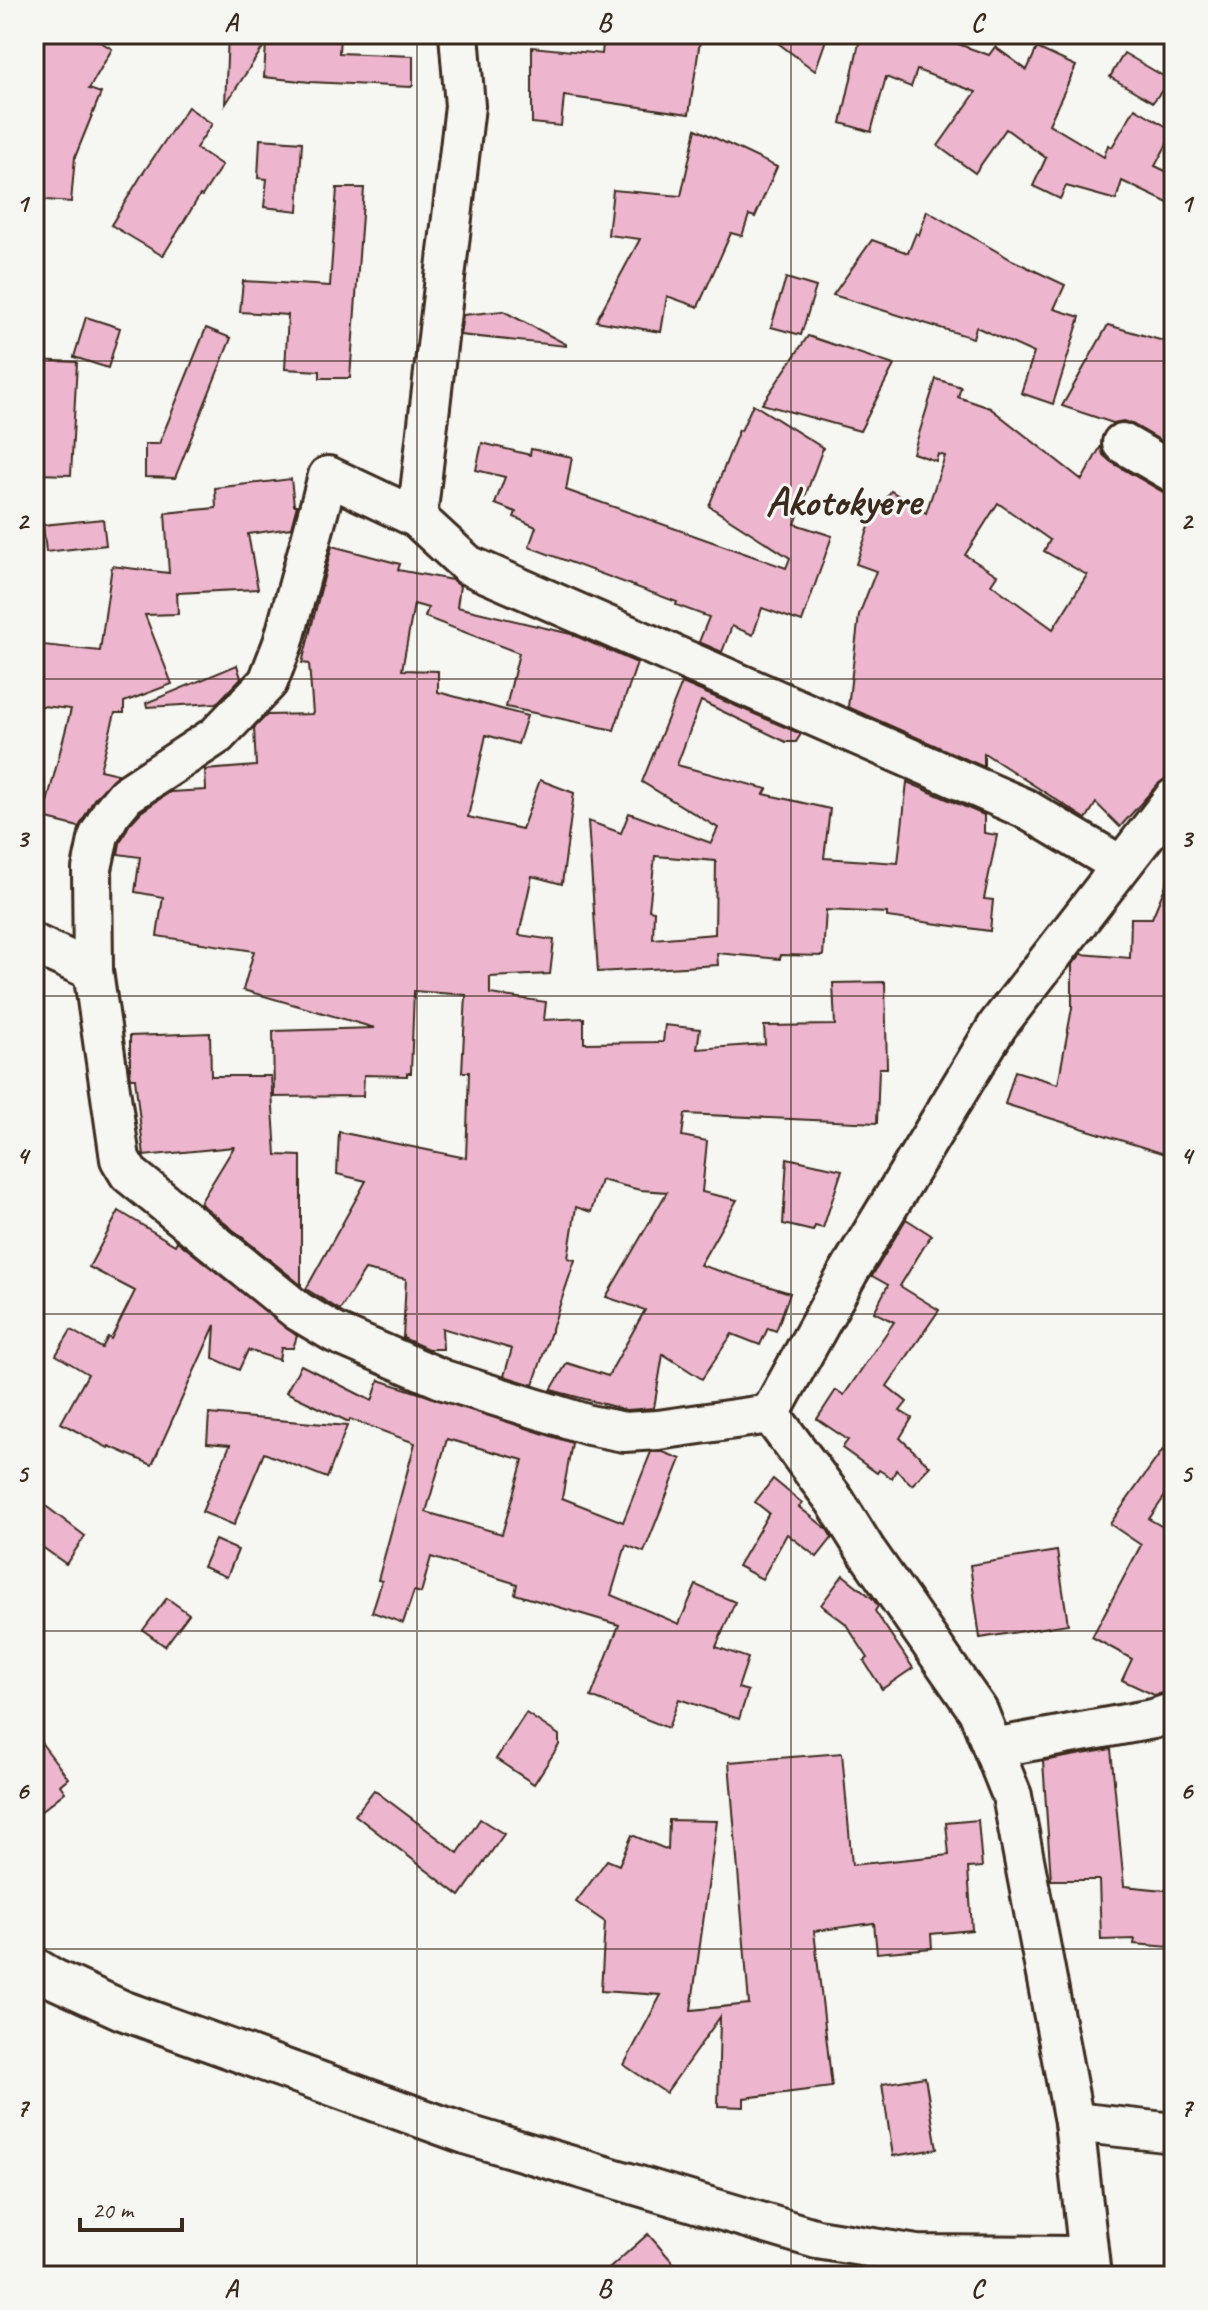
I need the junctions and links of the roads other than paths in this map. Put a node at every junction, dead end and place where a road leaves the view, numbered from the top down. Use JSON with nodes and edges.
{"nodes":[{"id":1,"x":459,"y":34,"type":"edge"},
{"id":2,"x":1122,"y":443,"type":"dead end"},
{"id":3,"x":1174,"y":473,"type":"edge"},
{"id":4,"x":417,"y":518,"type":"junction"},
{"id":5,"x":1174,"y":798,"type":"edge"},
{"id":6,"x":1120,"y":865,"type":"junction"},
{"id":7,"x":34,"y":944,"type":"edge"},
{"id":8,"x":93,"y":971,"type":"junction"},
{"id":9,"x":770,"y":1414,"type":"junction"},
{"id":10,"x":1174,"y":1712,"type":"edge"},
{"id":11,"x":993,"y":1748,"type":"junction"},
{"id":12,"x":34,"y":1967,"type":"edge"},
{"id":13,"x":1074,"y":2122,"type":"junction"},
{"id":14,"x":1174,"y":2133,"type":"edge"},
{"id":15,"x":1089,"y":2266,"type":"edge"}],
"edges":[{"from":1,"to":4,"type":"street"},
{"from":2,"to":3,"type":"street"},
{"from":4,"to":6,"type":"street"},
{"from":4,"to":8,"type":"street"},
{"from":5,"to":6,"type":"street"},
{"from":6,"to":9,"type":"street"},
{"from":7,"to":8,"type":"street"},
{"from":8,"to":9,"type":"street"},
{"from":9,"to":11,"type":"street"},
{"from":10,"to":11,"type":"street"},
{"from":11,"to":13,"type":"street"},
{"from":12,"to":15,"type":"street"},
{"from":13,"to":14,"type":"street"},
{"from":13,"to":15,"type":"street"}]}
